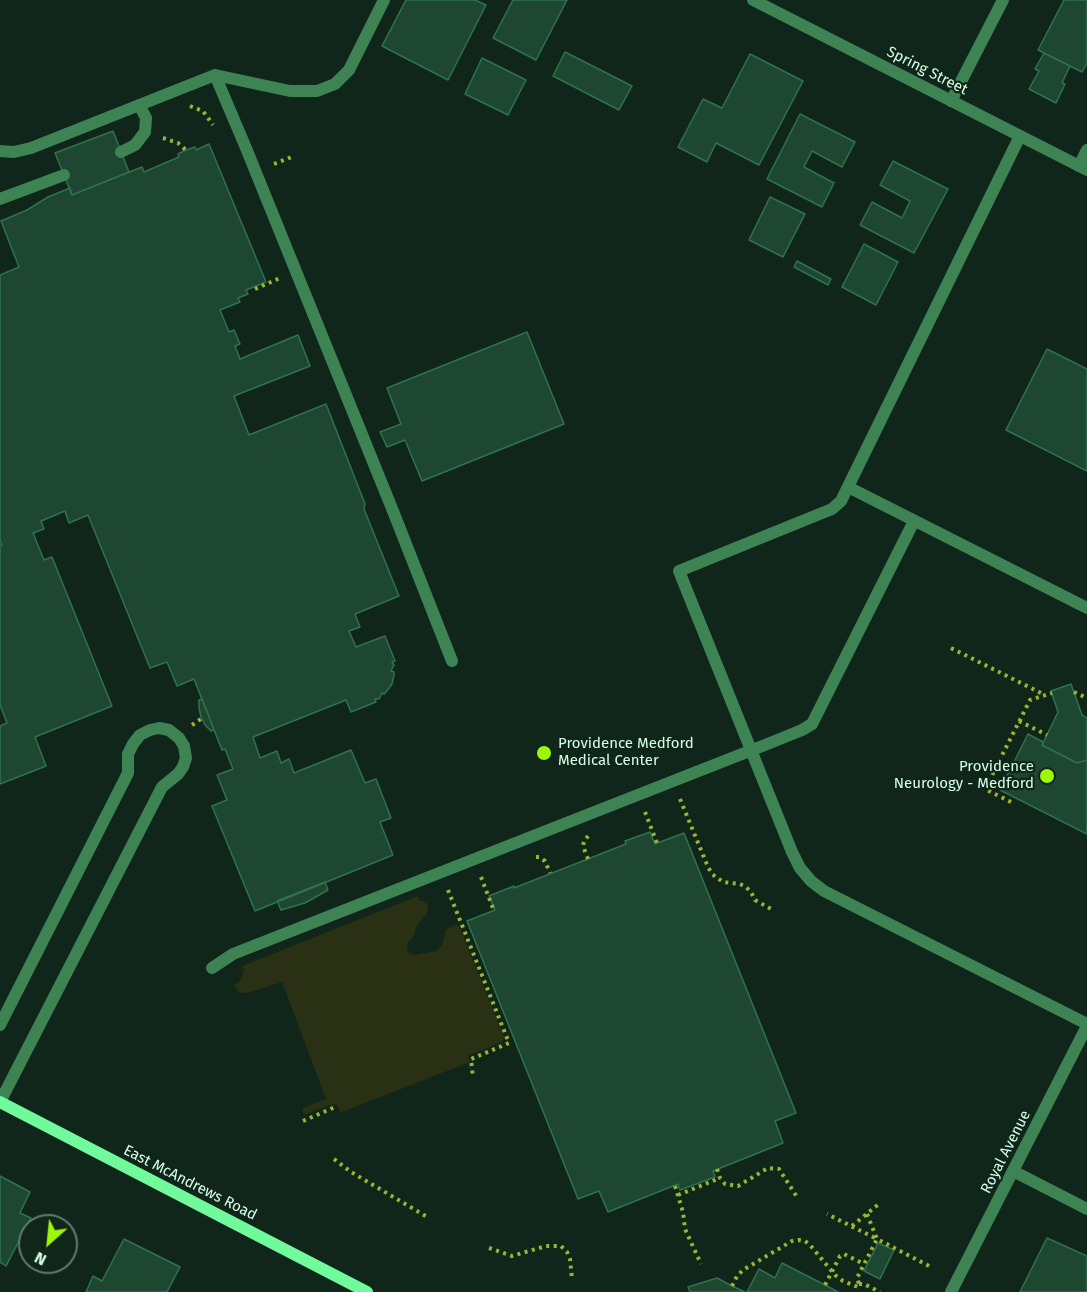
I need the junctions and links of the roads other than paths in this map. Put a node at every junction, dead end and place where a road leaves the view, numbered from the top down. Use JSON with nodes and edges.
{"nodes":[{"id":1,"x":384,"y":0,"type":"edge"},
{"id":2,"x":753,"y":0,"type":"edge"},
{"id":3,"x":1004,"y":0,"type":"edge"},
{"id":4,"x":215,"y":75,"type":"junction"},
{"id":5,"x":951,"y":101,"type":"junction"},
{"id":6,"x":139,"y":105,"type":"junction"},
{"id":7,"x":1020,"y":136,"type":"junction"},
{"id":8,"x":1087,"y":150,"type":"edge"},
{"id":9,"x":0,"y":151,"type":"edge"},
{"id":10,"x":121,"y":152,"type":"dead end"},
{"id":11,"x":1083,"y":168,"type":"edge"},
{"id":12,"x":64,"y":175,"type":"dead end"},
{"id":13,"x":0,"y":199,"type":"edge"},
{"id":14,"x":848,"y":487,"type":"junction"},
{"id":15,"x":914,"y":521,"type":"junction"},
{"id":16,"x":1087,"y":608,"type":"edge"},
{"id":17,"x":452,"y":661,"type":"dead end"},
{"id":18,"x":751,"y":750,"type":"junction"},
{"id":19,"x":212,"y":968,"type":"dead end"},
{"id":20,"x":0,"y":1025,"type":"edge"},
{"id":21,"x":1087,"y":1025,"type":"edge"},
{"id":22,"x":0,"y":1102,"type":"edge"},
{"id":23,"x":1013,"y":1171,"type":"junction"},
{"id":24,"x":1087,"y":1209,"type":"edge"},
{"id":25,"x":367,"y":1292,"type":"edge"},
{"id":26,"x":951,"y":1292,"type":"edge"}],
"edges":[{"from":1,"to":4,"type":"street"},
{"from":2,"to":5,"type":"street","name":"Spring Street"},
{"from":3,"to":5,"type":"street"},
{"from":4,"to":6,"type":"street"},
{"from":4,"to":17,"type":"street"},
{"from":5,"to":7,"type":"street","name":"Spring Street"},
{"from":6,"to":9,"type":"street"},
{"from":6,"to":10,"type":"street"},
{"from":7,"to":11,"type":"street","name":"Spring Street"},
{"from":7,"to":14,"type":"street"},
{"from":8,"to":11,"type":"street"},
{"from":12,"to":13,"type":"street"},
{"from":14,"to":15,"type":"street"},
{"from":14,"to":18,"type":"street"},
{"from":15,"to":16,"type":"street"},
{"from":15,"to":18,"type":"street"},
{"from":18,"to":19,"type":"street"},
{"from":18,"to":21,"type":"street"},
{"from":20,"to":22,"type":"street"},
{"from":21,"to":23,"type":"street","name":"Royal Avenue"},
{"from":22,"to":25,"type":"main road","name":"East McAndrews Road"},
{"from":23,"to":24,"type":"street"},
{"from":23,"to":26,"type":"street","name":"Royal Avenue"}]}
